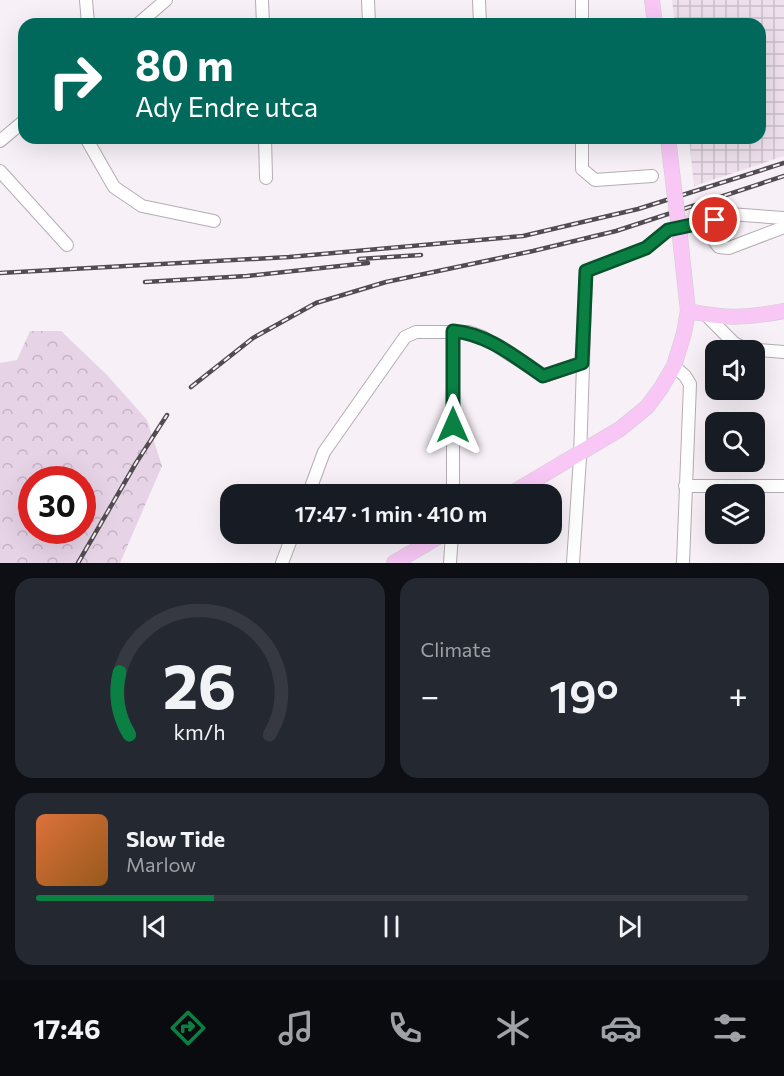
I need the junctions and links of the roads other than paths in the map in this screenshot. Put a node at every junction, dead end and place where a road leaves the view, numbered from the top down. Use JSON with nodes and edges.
{"nodes":[{"id":1,"x":86,"y":0,"type":"edge"},
{"id":2,"x":166,"y":0,"type":"edge"},
{"id":3,"x":262,"y":0,"type":"edge"},
{"id":4,"x":368,"y":0,"type":"edge"},
{"id":5,"x":479,"y":0,"type":"edge"},
{"id":6,"x":582,"y":0,"type":"edge"},
{"id":7,"x":652,"y":0,"type":"edge"},
{"id":8,"x":88,"y":18,"type":"edge"},
{"id":9,"x":145,"y":18,"type":"edge"},
{"id":10,"x":262,"y":18,"type":"edge"},
{"id":11,"x":369,"y":18,"type":"edge"},
{"id":12,"x":480,"y":18,"type":"edge"},
{"id":13,"x":582,"y":18,"type":"edge"},
{"id":14,"x":654,"y":18,"type":"edge"},
{"id":15,"x":18,"y":126,"type":"edge"},
{"id":16,"x":0,"y":141,"type":"edge"},
{"id":17,"x":89,"y":144,"type":"edge"},
{"id":18,"x":265,"y":144,"type":"edge"},
{"id":19,"x":582,"y":144,"type":"edge"},
{"id":20,"x":669,"y":144,"type":"edge"},
{"id":21,"x":0,"y":171,"type":"edge"},
{"id":22,"x":652,"y":176,"type":"dead end"},
{"id":23,"x":266,"y":178,"type":"dead end"},
{"id":24,"x":784,"y":218,"type":"edge"},
{"id":25,"x":715,"y":220,"type":"junction"},
{"id":26,"x":214,"y":221,"type":"dead end"},
{"id":27,"x":784,"y":227,"type":"edge"},
{"id":28,"x":67,"y":245,"type":"dead end"},
{"id":29,"x":784,"y":310,"type":"edge"},
{"id":30,"x":688,"y":311,"type":"junction"},
{"id":31,"x":705,"y":314,"type":"junction"},
{"id":32,"x":453,"y":331,"type":"junction"},
{"id":33,"x":784,"y":352,"type":"edge"},
{"id":34,"x":582,"y":363,"type":"junction"},
{"id":35,"x":674,"y":366,"type":"junction"},
{"id":36,"x":580,"y":453,"type":"junction"},
{"id":37,"x":312,"y":484,"type":"edge"},
{"id":38,"x":453,"y":484,"type":"edge"},
{"id":39,"x":528,"y":484,"type":"edge"},
{"id":40,"x":685,"y":486,"type":"junction"},
{"id":41,"x":784,"y":486,"type":"edge"},
{"id":42,"x":289,"y":544,"type":"edge"},
{"id":43,"x":426,"y":544,"type":"edge"},
{"id":44,"x":451,"y":544,"type":"edge"},
{"id":45,"x":282,"y":563,"type":"edge"},
{"id":46,"x":394,"y":563,"type":"edge"},
{"id":47,"x":450,"y":563,"type":"edge"},
{"id":48,"x":573,"y":563,"type":"edge"},
{"id":49,"x":683,"y":563,"type":"edge"}],
"edges":[{"from":1,"to":8,"type":"street"},
{"from":2,"to":9,"type":"street"},
{"from":3,"to":10,"type":"street"},
{"from":4,"to":11,"type":"street"},
{"from":5,"to":12,"type":"street"},
{"from":6,"to":13,"type":"street"},
{"from":7,"to":14,"type":"main road"},
{"from":15,"to":16,"type":"street"},
{"from":17,"to":26,"type":"street"},
{"from":18,"to":23,"type":"street"},
{"from":19,"to":22,"type":"street"},
{"from":20,"to":30,"type":"main road","bridge":true},
{"from":21,"to":28,"type":"street"},
{"from":24,"to":25,"type":"street"},
{"from":25,"to":27,"type":"street"},
{"from":25,"to":34,"type":"street"},
{"from":29,"to":31,"type":"main road"},
{"from":30,"to":31,"type":"main road"},
{"from":30,"to":35,"type":"main road"},
{"from":31,"to":33,"type":"street"},
{"from":32,"to":34,"type":"street"},
{"from":32,"to":37,"type":"street"},
{"from":32,"to":38,"type":"street"},
{"from":34,"to":36,"type":"street"},
{"from":35,"to":36,"type":"main road"},
{"from":35,"to":40,"type":"street"},
{"from":36,"to":39,"type":"main road"},
{"from":36,"to":48,"type":"street"},
{"from":40,"to":41,"type":"street"},
{"from":40,"to":49,"type":"street"},
{"from":42,"to":45,"type":"street"},
{"from":43,"to":46,"type":"main road"},
{"from":44,"to":47,"type":"street"}]}
